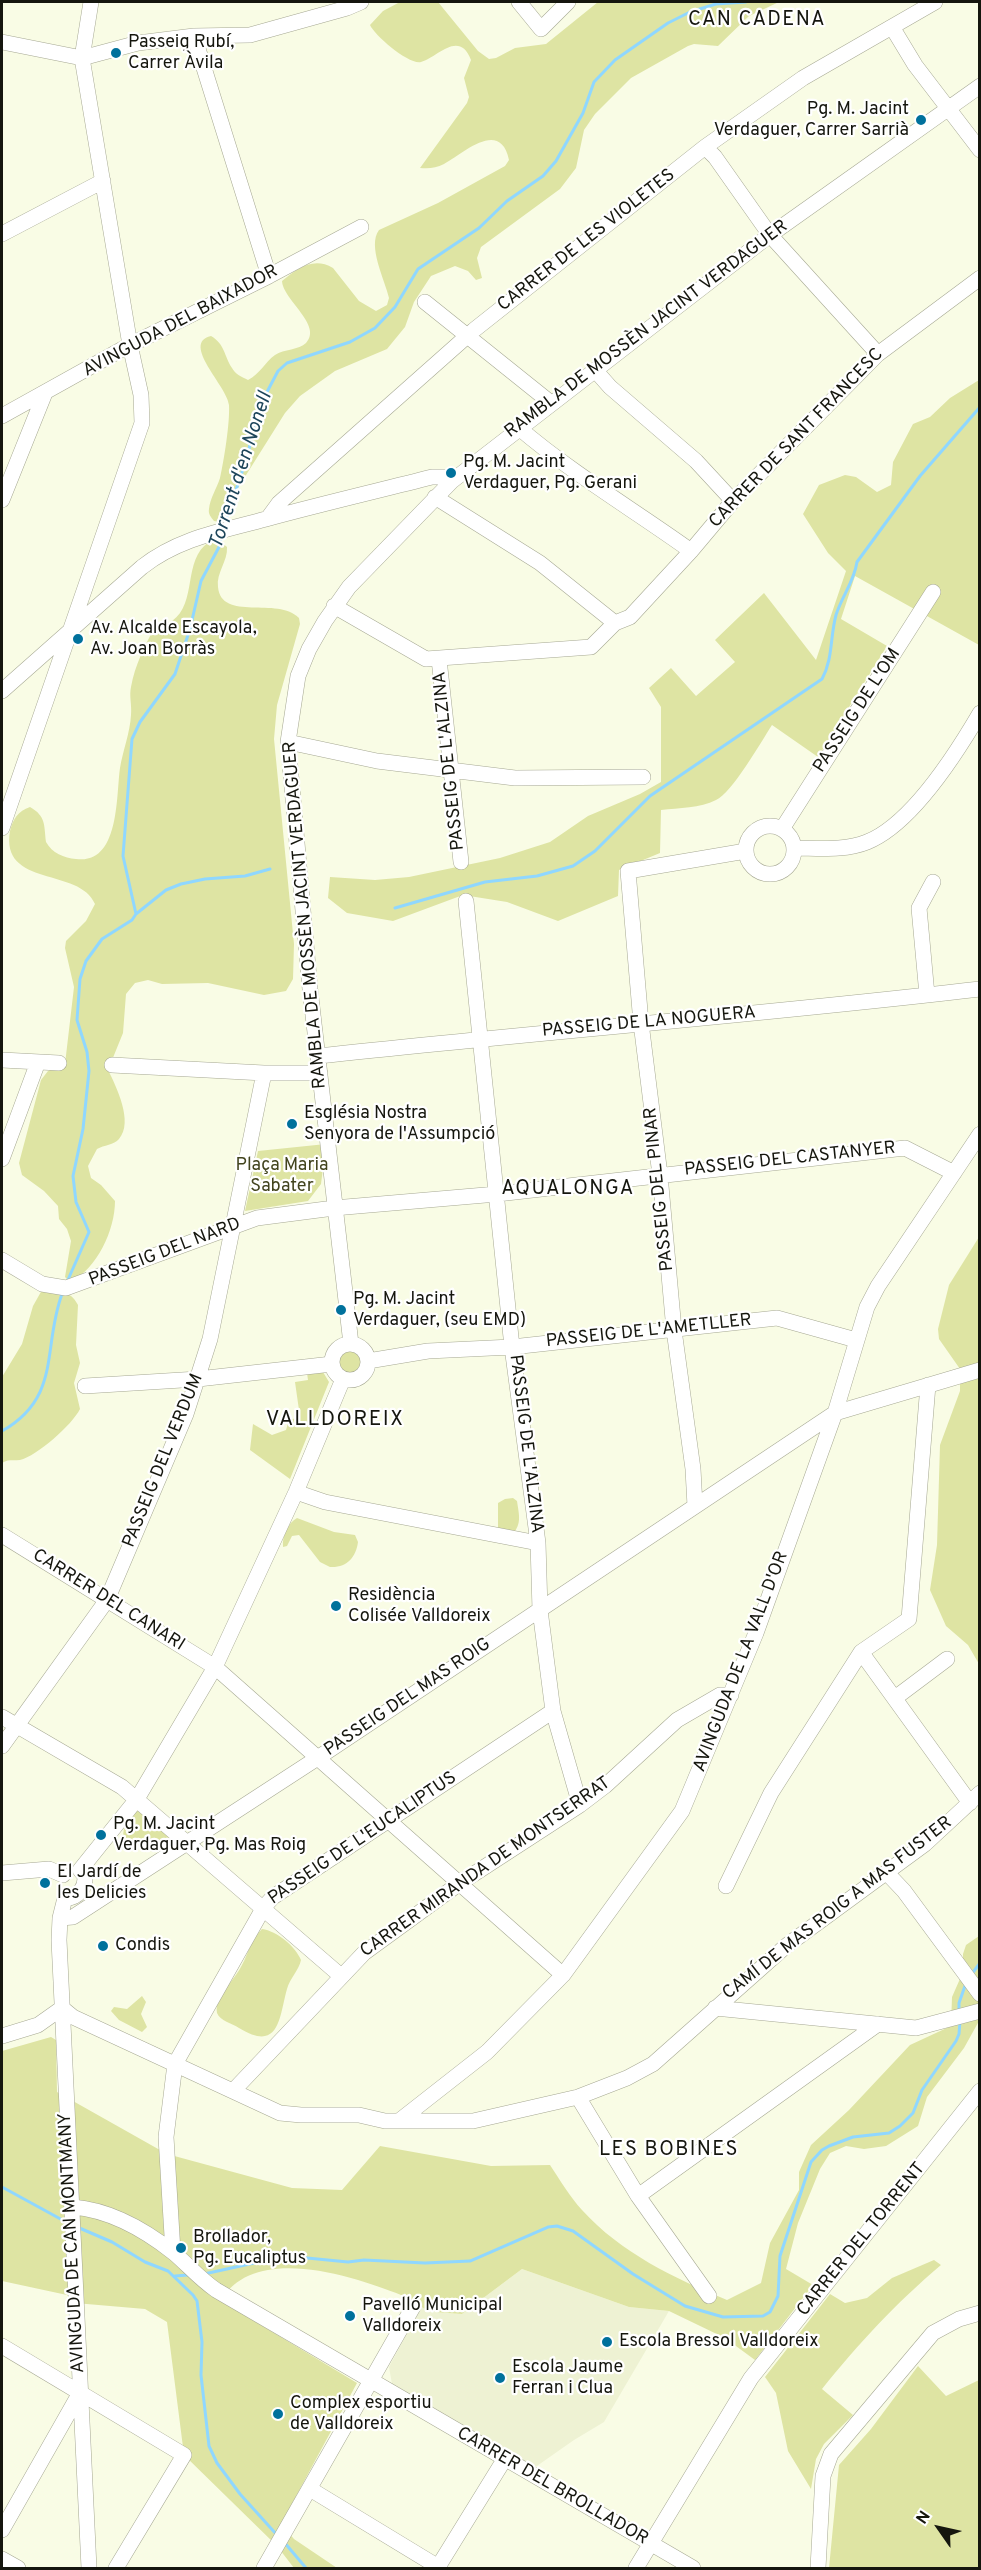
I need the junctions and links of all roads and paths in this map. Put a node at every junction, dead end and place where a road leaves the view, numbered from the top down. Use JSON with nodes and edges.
{"nodes":[{"id":1,"x":91,"y":2,"type":"edge"},
{"id":2,"x":361,"y":2,"type":"edge"},
{"id":3,"x":519,"y":2,"type":"edge"},
{"id":4,"x":568,"y":2,"type":"edge"},
{"id":5,"x":935,"y":2,"type":"edge"},
{"id":6,"x":892,"y":27,"type":"junction"},
{"id":7,"x":194,"y":36,"type":"junction"},
{"id":8,"x":2,"y":42,"type":"edge"},
{"id":9,"x":82,"y":58,"type":"junction"},
{"id":10,"x":980,"y":86,"type":"edge"},
{"id":11,"x":948,"y":108,"type":"junction"},
{"id":12,"x":705,"y":147,"type":"junction"},
{"id":13,"x":980,"y":150,"type":"edge"},
{"id":14,"x":102,"y":181,"type":"junction"},
{"id":15,"x":361,"y":227,"type":"dead end"},
{"id":16,"x":2,"y":234,"type":"edge"},
{"id":17,"x":770,"y":235,"type":"junction"},
{"id":18,"x":268,"y":276,"type":"junction"},
{"id":19,"x":980,"y":278,"type":"edge"},
{"id":20,"x":425,"y":302,"type":"dead end"},
{"id":21,"x":467,"y":337,"type":"junction"},
{"id":22,"x":130,"y":345,"type":"junction"},
{"id":23,"x":878,"y":354,"type":"junction"},
{"id":24,"x":595,"y":370,"type":"junction"},
{"id":25,"x":45,"y":393,"type":"junction"},
{"id":26,"x":551,"y":403,"type":"junction"},
{"id":27,"x":2,"y":417,"type":"edge"},
{"id":28,"x":519,"y":428,"type":"junction"},
{"id":29,"x":452,"y":481,"type":"junction"},
{"id":30,"x":435,"y":497,"type":"junction"},
{"id":31,"x":2,"y":500,"type":"edge"},
{"id":32,"x":733,"y":501,"type":"junction"},
{"id":33,"x":268,"y":518,"type":"junction"},
{"id":34,"x":691,"y":551,"type":"junction"},
{"id":35,"x":88,"y":584,"type":"junction"},
{"id":36,"x":933,"y":592,"type":"dead end"},
{"id":37,"x":111,"y":594,"type":"junction"},
{"id":38,"x":334,"y":606,"type":"junction"},
{"id":39,"x":622,"y":620,"type":"junction"},
{"id":40,"x":71,"y":630,"type":"junction"},
{"id":41,"x":46,"y":653,"type":"junction"},
{"id":42,"x":439,"y":659,"type":"junction"},
{"id":43,"x":60,"y":665,"type":"junction"},
{"id":44,"x":2,"y":691,"type":"edge"},
{"id":45,"x":980,"y":712,"type":"edge"},
{"id":46,"x":973,"y":737,"type":"edge"},
{"id":47,"x":288,"y":742,"type":"junction"},
{"id":48,"x":450,"y":769,"type":"junction"},
{"id":49,"x":643,"y":777,"type":"dead end"},
{"id":50,"x":2,"y":828,"type":"edge"},
{"id":51,"x":783,"y":830,"type":"junction"},
{"id":52,"x":794,"y":848,"type":"junction"},
{"id":53,"x":746,"y":851,"type":"junction"},
{"id":54,"x":461,"y":862,"type":"dead end"},
{"id":55,"x":933,"y":882,"type":"dead end"},
{"id":56,"x":466,"y":901,"type":"dead end"},
{"id":57,"x":980,"y":989,"type":"edge"},
{"id":58,"x":927,"y":995,"type":"junction"},
{"id":59,"x":641,"y":1023,"type":"junction"},
{"id":60,"x":481,"y":1039,"type":"junction"},
{"id":61,"x":318,"y":1056,"type":"junction"},
{"id":62,"x":2,"y":1060,"type":"edge"},
{"id":63,"x":38,"y":1062,"type":"junction"},
{"id":64,"x":59,"y":1063,"type":"dead end"},
{"id":65,"x":112,"y":1065,"type":"dead end"},
{"id":66,"x":320,"y":1073,"type":"junction"},
{"id":67,"x":264,"y":1074,"type":"junction"},
{"id":68,"x":980,"y":1134,"type":"edge"},
{"id":69,"x":2,"y":1159,"type":"edge"},
{"id":70,"x":954,"y":1173,"type":"junction"},
{"id":71,"x":660,"y":1175,"type":"junction"},
{"id":72,"x":497,"y":1194,"type":"junction"},
{"id":73,"x":334,"y":1208,"type":"junction"},
{"id":74,"x":232,"y":1227,"type":"junction"},
{"id":75,"x":2,"y":1260,"type":"edge"},
{"id":76,"x":674,"y":1330,"type":"junction"},
{"id":77,"x":856,"y":1340,"type":"junction"},
{"id":78,"x":351,"y":1344,"type":"junction"},
{"id":79,"x":512,"y":1347,"type":"junction"},
{"id":80,"x":368,"y":1361,"type":"junction"},
{"id":81,"x":332,"y":1364,"type":"junction"},
{"id":82,"x":980,"y":1370,"type":"edge"},
{"id":83,"x":198,"y":1379,"type":"junction"},
{"id":84,"x":344,"y":1379,"type":"junction"},
{"id":85,"x":928,"y":1385,"type":"junction"},
{"id":86,"x":86,"y":1386,"type":"dead end"},
{"id":87,"x":835,"y":1413,"type":"junction"},
{"id":88,"x":296,"y":1492,"type":"junction"},
{"id":89,"x":696,"y":1506,"type":"junction"},
{"id":90,"x":2,"y":1535,"type":"edge"},
{"id":91,"x":538,"y":1543,"type":"junction"},
{"id":92,"x":107,"y":1600,"type":"junction"},
{"id":93,"x":540,"y":1610,"type":"junction"},
{"id":94,"x":861,"y":1652,"type":"junction"},
{"id":95,"x":947,"y":1659,"type":"dead end"},
{"id":96,"x":215,"y":1667,"type":"junction"},
{"id":97,"x":730,"y":1695,"type":"junction"},
{"id":98,"x":895,"y":1698,"type":"junction"},
{"id":99,"x":553,"y":1711,"type":"junction"},
{"id":100,"x":2,"y":1717,"type":"edge"},
{"id":101,"x":14,"y":1726,"type":"junction"},
{"id":102,"x":2,"y":1746,"type":"edge"},
{"id":103,"x":316,"y":1759,"type":"junction"},
{"id":104,"x":136,"y":1798,"type":"junction"},
{"id":105,"x":975,"y":1798,"type":"edge"},
{"id":106,"x":580,"y":1805,"type":"junction"},
{"id":107,"x":388,"y":1821,"type":"junction"},
{"id":108,"x":186,"y":1843,"type":"junction"},
{"id":109,"x":80,"y":1870,"type":"junction"},
{"id":110,"x":2,"y":1873,"type":"edge"},
{"id":111,"x":887,"y":1873,"type":"junction"},
{"id":112,"x":63,"y":1875,"type":"junction"},
{"id":113,"x":460,"y":1883,"type":"junction"},
{"id":114,"x":726,"y":1886,"type":"dead end"},
{"id":115,"x":84,"y":1887,"type":"junction"},
{"id":116,"x":65,"y":1898,"type":"junction"},
{"id":117,"x":99,"y":1900,"type":"junction"},
{"id":118,"x":264,"y":1907,"type":"junction"},
{"id":119,"x":60,"y":1918,"type":"junction"},
{"id":120,"x":563,"y":1975,"type":"junction"},
{"id":121,"x":341,"y":1976,"type":"junction"},
{"id":122,"x":971,"y":1984,"type":"edge"},
{"id":123,"x":62,"y":2008,"type":"junction"},
{"id":124,"x":715,"y":2008,"type":"junction"},
{"id":125,"x":966,"y":2015,"type":"edge"},
{"id":126,"x":878,"y":2024,"type":"junction"},
{"id":127,"x":2,"y":2036,"type":"edge"},
{"id":128,"x":175,"y":2064,"type":"junction"},
{"id":129,"x":233,"y":2091,"type":"junction"},
{"id":130,"x":980,"y":2091,"type":"edge"},
{"id":131,"x":578,"y":2097,"type":"junction"},
{"id":132,"x":399,"y":2121,"type":"junction"},
{"id":133,"x":638,"y":2196,"type":"junction"},
{"id":134,"x":73,"y":2207,"type":"junction"},
{"id":135,"x":173,"y":2252,"type":"junction"},
{"id":136,"x":709,"y":2296,"type":"dead end"},
{"id":137,"x":413,"y":2307,"type":"dead end"},
{"id":138,"x":980,"y":2313,"type":"edge"},
{"id":139,"x":2,"y":2346,"type":"edge"},
{"id":140,"x":370,"y":2381,"type":"junction"},
{"id":141,"x":81,"y":2391,"type":"junction"},
{"id":142,"x":504,"y":2460,"type":"junction"},
{"id":143,"x":310,"y":2489,"type":"junction"},
{"id":144,"x":2,"y":2530,"type":"edge"},
{"id":145,"x":651,"y":2543,"type":"junction"},
{"id":146,"x":2,"y":2559,"type":"edge"},
{"id":147,"x":18,"y":2568,"type":"edge"},
{"id":148,"x":89,"y":2568,"type":"edge"},
{"id":149,"x":116,"y":2568,"type":"edge"},
{"id":150,"x":264,"y":2568,"type":"edge"},
{"id":151,"x":439,"y":2568,"type":"edge"},
{"id":152,"x":636,"y":2568,"type":"edge"},
{"id":153,"x":693,"y":2568,"type":"edge"},
{"id":154,"x":818,"y":2568,"type":"edge"}],
"edges":[{"from":1,"to":9,"type":"street"},
{"from":2,"to":7,"type":"street"},
{"from":3,"to":4,"type":"street"},
{"from":5,"to":6,"type":"street","name":"CARRER DE LES VIOLETES"},
{"from":6,"to":11,"type":"street"},
{"from":6,"to":12,"type":"street","name":"CARRER DE LES VIOLETES"},
{"from":7,"to":9,"type":"street"},
{"from":7,"to":18,"type":"street"},
{"from":8,"to":9,"type":"street"},
{"from":9,"to":14,"type":"street"},
{"from":10,"to":11,"type":"street","name":"RAMBLA DE MOSSÈN JACINT VERDAGUER"},
{"from":11,"to":13,"type":"street"},
{"from":11,"to":17,"type":"street","name":"RAMBLA DE MOSSÈN JACINT VERDAGUER"},
{"from":12,"to":17,"type":"street"},
{"from":12,"to":21,"type":"street","name":"CARRER DE LES VIOLETES"},
{"from":14,"to":16,"type":"street"},
{"from":14,"to":22,"type":"street"},
{"from":15,"to":18,"type":"street","name":"AVINGUDA DEL BAIXADOR"},
{"from":17,"to":23,"type":"street"},
{"from":17,"to":24,"type":"street","name":"RAMBLA DE MOSSÈN JACINT VERDAGUER"},
{"from":18,"to":22,"type":"street","name":"AVINGUDA DEL BAIXADOR"},
{"from":19,"to":23,"type":"street","name":"CARRER DE SANT FRANCESC"},
{"from":20,"to":21,"type":"street"},
{"from":21,"to":26,"type":"street"},
{"from":21,"to":33,"type":"street","name":"CARRER DE LES VIOLETES"},
{"from":22,"to":25,"type":"street","name":"AVINGUDA DEL BAIXADOR"},
{"from":22,"to":35,"type":"street"},
{"from":23,"to":32,"type":"street","name":"CARRER DE SANT FRANCESC"},
{"from":24,"to":26,"type":"street","name":"RAMBLA DE MOSSÈN JACINT VERDAGUER"},
{"from":24,"to":32,"type":"street"},
{"from":25,"to":27,"type":"street","name":"AVINGUDA DEL BAIXADOR"},
{"from":25,"to":31,"type":"street"},
{"from":26,"to":28,"type":"street","name":"RAMBLA DE MOSSÈN JACINT VERDAGUER"},
{"from":28,"to":29,"type":"street","name":"RAMBLA DE MOSSÈN JACINT VERDAGUER"},
{"from":28,"to":34,"type":"street"},
{"from":29,"to":30,"type":"street","name":"RAMBLA DE MOSSÈN JACINT VERDAGUER"},
{"from":29,"to":33,"type":"street"},
{"from":30,"to":38,"type":"street","name":"RAMBLA DE MOSSÈN JACINT VERDAGUER"},
{"from":30,"to":39,"type":"street"},
{"from":32,"to":34,"type":"street","name":"CARRER DE SANT FRANCESC"},
{"from":33,"to":37,"type":"street"},
{"from":34,"to":39,"type":"street","name":"CARRER DE SANT FRANCESC"},
{"from":35,"to":37,"type":"street"},
{"from":35,"to":40,"type":"street"},
{"from":36,"to":51,"type":"street","name":"PASSEIG DE L'OM"},
{"from":37,"to":40,"type":"street"},
{"from":38,"to":42,"type":"street"},
{"from":38,"to":47,"type":"street","name":"RAMBLA DE MOSSÈN JACINT VERDAGUER"},
{"from":39,"to":42,"type":"street","name":"CARRER DE SANT FRANCESC"},
{"from":40,"to":41,"type":"street"},
{"from":40,"to":43,"type":"street"},
{"from":41,"to":43,"type":"street"},
{"from":41,"to":44,"type":"street"},
{"from":42,"to":48,"type":"street","name":"PASSEIG DE L'ALZINA"},
{"from":43,"to":50,"type":"street"},
{"from":45,"to":46,"type":"street"},
{"from":46,"to":52,"type":"street"},
{"from":47,"to":48,"type":"street"},
{"from":47,"to":61,"type":"street","name":"RAMBLA DE MOSSÈN JACINT VERDAGUER"},
{"from":48,"to":49,"type":"street"},
{"from":48,"to":54,"type":"street","name":"PASSEIG DE L'ALZINA"},
{"from":51,"to":52,"type":"street"},
{"from":51,"to":53,"type":"street"},
{"from":52,"to":53,"type":"street"},
{"from":53,"to":59,"type":"street","name":"PASSEIG DEL PINAR"},
{"from":55,"to":58,"type":"street"},
{"from":56,"to":60,"type":"street","name":"PASSEIG DE L'ALZINA"},
{"from":57,"to":58,"type":"street","name":"PASSEIG DE LA NOGUERA"},
{"from":58,"to":59,"type":"street","name":"PASSEIG DE LA NOGUERA"},
{"from":59,"to":60,"type":"street","name":"PASSEIG DE LA NOGUERA"},
{"from":59,"to":71,"type":"street","name":"PASSEIG DEL PINAR"},
{"from":60,"to":61,"type":"street","name":"PASSEIG DE LA NOGUERA"},
{"from":60,"to":72,"type":"street","name":"PASSEIG DE L'ALZINA"},
{"from":61,"to":66,"type":"street","name":"RAMBLA DE MOSSÈN JACINT VERDAGUER"},
{"from":62,"to":63,"type":"street"},
{"from":63,"to":64,"type":"street"},
{"from":63,"to":69,"type":"street"},
{"from":65,"to":67,"type":"street"},
{"from":66,"to":67,"type":"street"},
{"from":66,"to":73,"type":"street","name":"RAMBLA DE MOSSÈN JACINT VERDAGUER"},
{"from":67,"to":74,"type":"street","name":"PASSEIG DEL VERDUM"},
{"from":68,"to":70,"type":"street","name":"AVINGUDA DE LA VALL D'OR"},
{"from":70,"to":71,"type":"street","name":"PASSEIG DEL CASTANYER"},
{"from":70,"to":77,"type":"street","name":"AVINGUDA DE LA VALL D'OR"},
{"from":71,"to":72,"type":"street","name":"PASSEIG DEL CASTANYER"},
{"from":71,"to":76,"type":"street","name":"PASSEIG DEL PINAR"},
{"from":72,"to":73,"type":"street","name":"PASSEIG DEL CASTANYER"},
{"from":72,"to":79,"type":"street","name":"PASSEIG DE L'ALZINA"},
{"from":73,"to":74,"type":"street","name":"PASSEIG DEL NARD"},
{"from":73,"to":78,"type":"street","name":"RAMBLA DE MOSSÈN JACINT VERDAGUER"},
{"from":74,"to":75,"type":"street","name":"PASSEIG DEL NARD"},
{"from":74,"to":83,"type":"street","name":"PASSEIG DEL VERDUM"},
{"from":76,"to":77,"type":"street","name":"PASSEIG DE L'AMETLLER"},
{"from":76,"to":79,"type":"street","name":"PASSEIG DE L'AMETLLER"},
{"from":76,"to":89,"type":"street","name":"PASSEIG DEL PINAR"},
{"from":77,"to":87,"type":"street","name":"AVINGUDA DE LA VALL D'OR"},
{"from":78,"to":80,"type":"street"},
{"from":78,"to":81,"type":"street"},
{"from":79,"to":80,"type":"street","name":"PASSEIG DE L'AMETLLER"},
{"from":79,"to":91,"type":"street","name":"PASSEIG DE L'ALZINA"},
{"from":80,"to":84,"type":"street"},
{"from":81,"to":83,"type":"street"},
{"from":81,"to":84,"type":"street"},
{"from":82,"to":85,"type":"street","name":"PASSEIG DEL MAS ROIG"},
{"from":83,"to":86,"type":"street"},
{"from":83,"to":92,"type":"street","name":"PASSEIG DEL VERDUM"},
{"from":84,"to":88,"type":"street"},
{"from":85,"to":87,"type":"street","name":"PASSEIG DEL MAS ROIG"},
{"from":85,"to":94,"type":"street"},
{"from":87,"to":89,"type":"street","name":"PASSEIG DEL MAS ROIG"},
{"from":87,"to":97,"type":"street","name":"AVINGUDA DE LA VALL D'OR"},
{"from":88,"to":91,"type":"street"},
{"from":88,"to":96,"type":"street"},
{"from":89,"to":93,"type":"street","name":"PASSEIG DEL MAS ROIG"},
{"from":90,"to":92,"type":"street","name":"CARRER DEL CANARI"},
{"from":91,"to":93,"type":"street","name":"PASSEIG DE L'ALZINA"},
{"from":92,"to":96,"type":"street","name":"CARRER DEL CANARI"},
{"from":92,"to":101,"type":"street","name":"PASSEIG DEL VERDUM"},
{"from":93,"to":99,"type":"street","name":"PASSEIG DE L'ALZINA"},
{"from":93,"to":103,"type":"street","name":"PASSEIG DEL MAS ROIG"},
{"from":94,"to":98,"type":"street"},
{"from":94,"to":114,"type":"street"},
{"from":95,"to":98,"type":"street"},
{"from":96,"to":103,"type":"street","name":"CARRER DEL CANARI"},
{"from":96,"to":104,"type":"street"},
{"from":97,"to":106,"type":"street","name":"CARRER MIRANDA DE MONTSERRAT"},
{"from":97,"to":120,"type":"street","name":"AVINGUDA DE LA VALL D'OR"},
{"from":98,"to":105,"type":"street"},
{"from":99,"to":106,"type":"street","name":"PASSEIG DE L'ALZINA"},
{"from":99,"to":107,"type":"street","name":"PASSEIG DE L'EUCALIPTUS"},
{"from":100,"to":101,"type":"street"},
{"from":101,"to":102,"type":"street","name":"PASSEIG DEL VERDUM"},
{"from":101,"to":104,"type":"street"},
{"from":103,"to":107,"type":"street","name":"CARRER DEL CANARI"},
{"from":103,"to":108,"type":"street","name":"PASSEIG DEL MAS ROIG"},
{"from":104,"to":108,"type":"street"},
{"from":104,"to":109,"type":"street"},
{"from":105,"to":111,"type":"street","name":"CAMÍ DE MAS ROIG A MAS FUSTER"},
{"from":106,"to":113,"type":"street","name":"CARRER MIRANDA DE MONTSERRAT"},
{"from":107,"to":113,"type":"street","name":"CARRER DEL CANARI"},
{"from":107,"to":118,"type":"street","name":"PASSEIG DE L'EUCALIPTUS"},
{"from":108,"to":117,"type":"street","name":"PASSEIG DEL MAS ROIG"},
{"from":108,"to":118,"type":"street"},
{"from":109,"to":112,"type":"street"},
{"from":109,"to":115,"type":"street"},
{"from":110,"to":112,"type":"street"},
{"from":111,"to":122,"type":"street"},
{"from":111,"to":124,"type":"street","name":"CAMÍ DE MAS ROIG A MAS FUSTER"},
{"from":112,"to":116,"type":"street"},
{"from":113,"to":120,"type":"street","name":"CARRER DEL CANARI"},
{"from":113,"to":121,"type":"street","name":"CARRER MIRANDA DE MONTSERRAT"},
{"from":115,"to":116,"type":"street"},
{"from":115,"to":117,"type":"street"},
{"from":116,"to":119,"type":"street","name":"AVINGUDA DE CAN MONTMANY"},
{"from":117,"to":119,"type":"street","name":"PASSEIG DEL MAS ROIG"},
{"from":118,"to":121,"type":"street"},
{"from":118,"to":128,"type":"street","name":"PASSEIG DE L'EUCALIPTUS"},
{"from":119,"to":123,"type":"street","name":"AVINGUDA DE CAN MONTMANY"},
{"from":120,"to":132,"type":"street","name":"AVINGUDA DE LA VALL D'OR"},
{"from":121,"to":129,"type":"street","name":"CARRER MIRANDA DE MONTSERRAT"},
{"from":123,"to":127,"type":"street"},
{"from":123,"to":128,"type":"street","name":"CAMÍ DE MAS ROIG A MAS FUSTER"},
{"from":123,"to":134,"type":"street","name":"AVINGUDA DE CAN MONTMANY"},
{"from":124,"to":126,"type":"street"},
{"from":124,"to":131,"type":"street","name":"CAMÍ DE MAS ROIG A MAS FUSTER"},
{"from":125,"to":126,"type":"street"},
{"from":126,"to":133,"type":"street"},
{"from":128,"to":129,"type":"street","name":"CAMÍ DE MAS ROIG A MAS FUSTER"},
{"from":128,"to":135,"type":"street"},
{"from":129,"to":132,"type":"street","name":"CAMÍ DE MAS ROIG A MAS FUSTER"},
{"from":130,"to":145,"type":"street","name":"CARRER DEL TORRENT"},
{"from":131,"to":132,"type":"street","name":"CAMÍ DE MAS ROIG A MAS FUSTER"},
{"from":131,"to":133,"type":"street"},
{"from":133,"to":136,"type":"street"},
{"from":134,"to":135,"type":"street","name":"CARRER DEL BROLLADOR"},
{"from":134,"to":141,"type":"street","name":"AVINGUDA DE CAN MONTMANY"},
{"from":135,"to":140,"type":"street","name":"CARRER DEL BROLLADOR"},
{"from":137,"to":140,"type":"street"},
{"from":138,"to":154,"type":"street"},
{"from":139,"to":141,"type":"street"},
{"from":140,"to":142,"type":"street","name":"CARRER DEL BROLLADOR"},
{"from":140,"to":143,"type":"street"},
{"from":141,"to":144,"type":"street"},
{"from":141,"to":148,"type":"street","name":"AVINGUDA DE CAN MONTMANY"},
{"from":141,"to":149,"type":"street"},
{"from":142,"to":145,"type":"street","name":"CARRER DEL BROLLADOR"},
{"from":142,"to":151,"type":"street"},
{"from":143,"to":150,"type":"street"},
{"from":143,"to":151,"type":"street"},
{"from":145,"to":152,"type":"street","name":"CARRER DEL TORRENT"},
{"from":145,"to":153,"type":"street","name":"CARRER DEL BROLLADOR"},
{"from":146,"to":147,"type":"street"}]}
